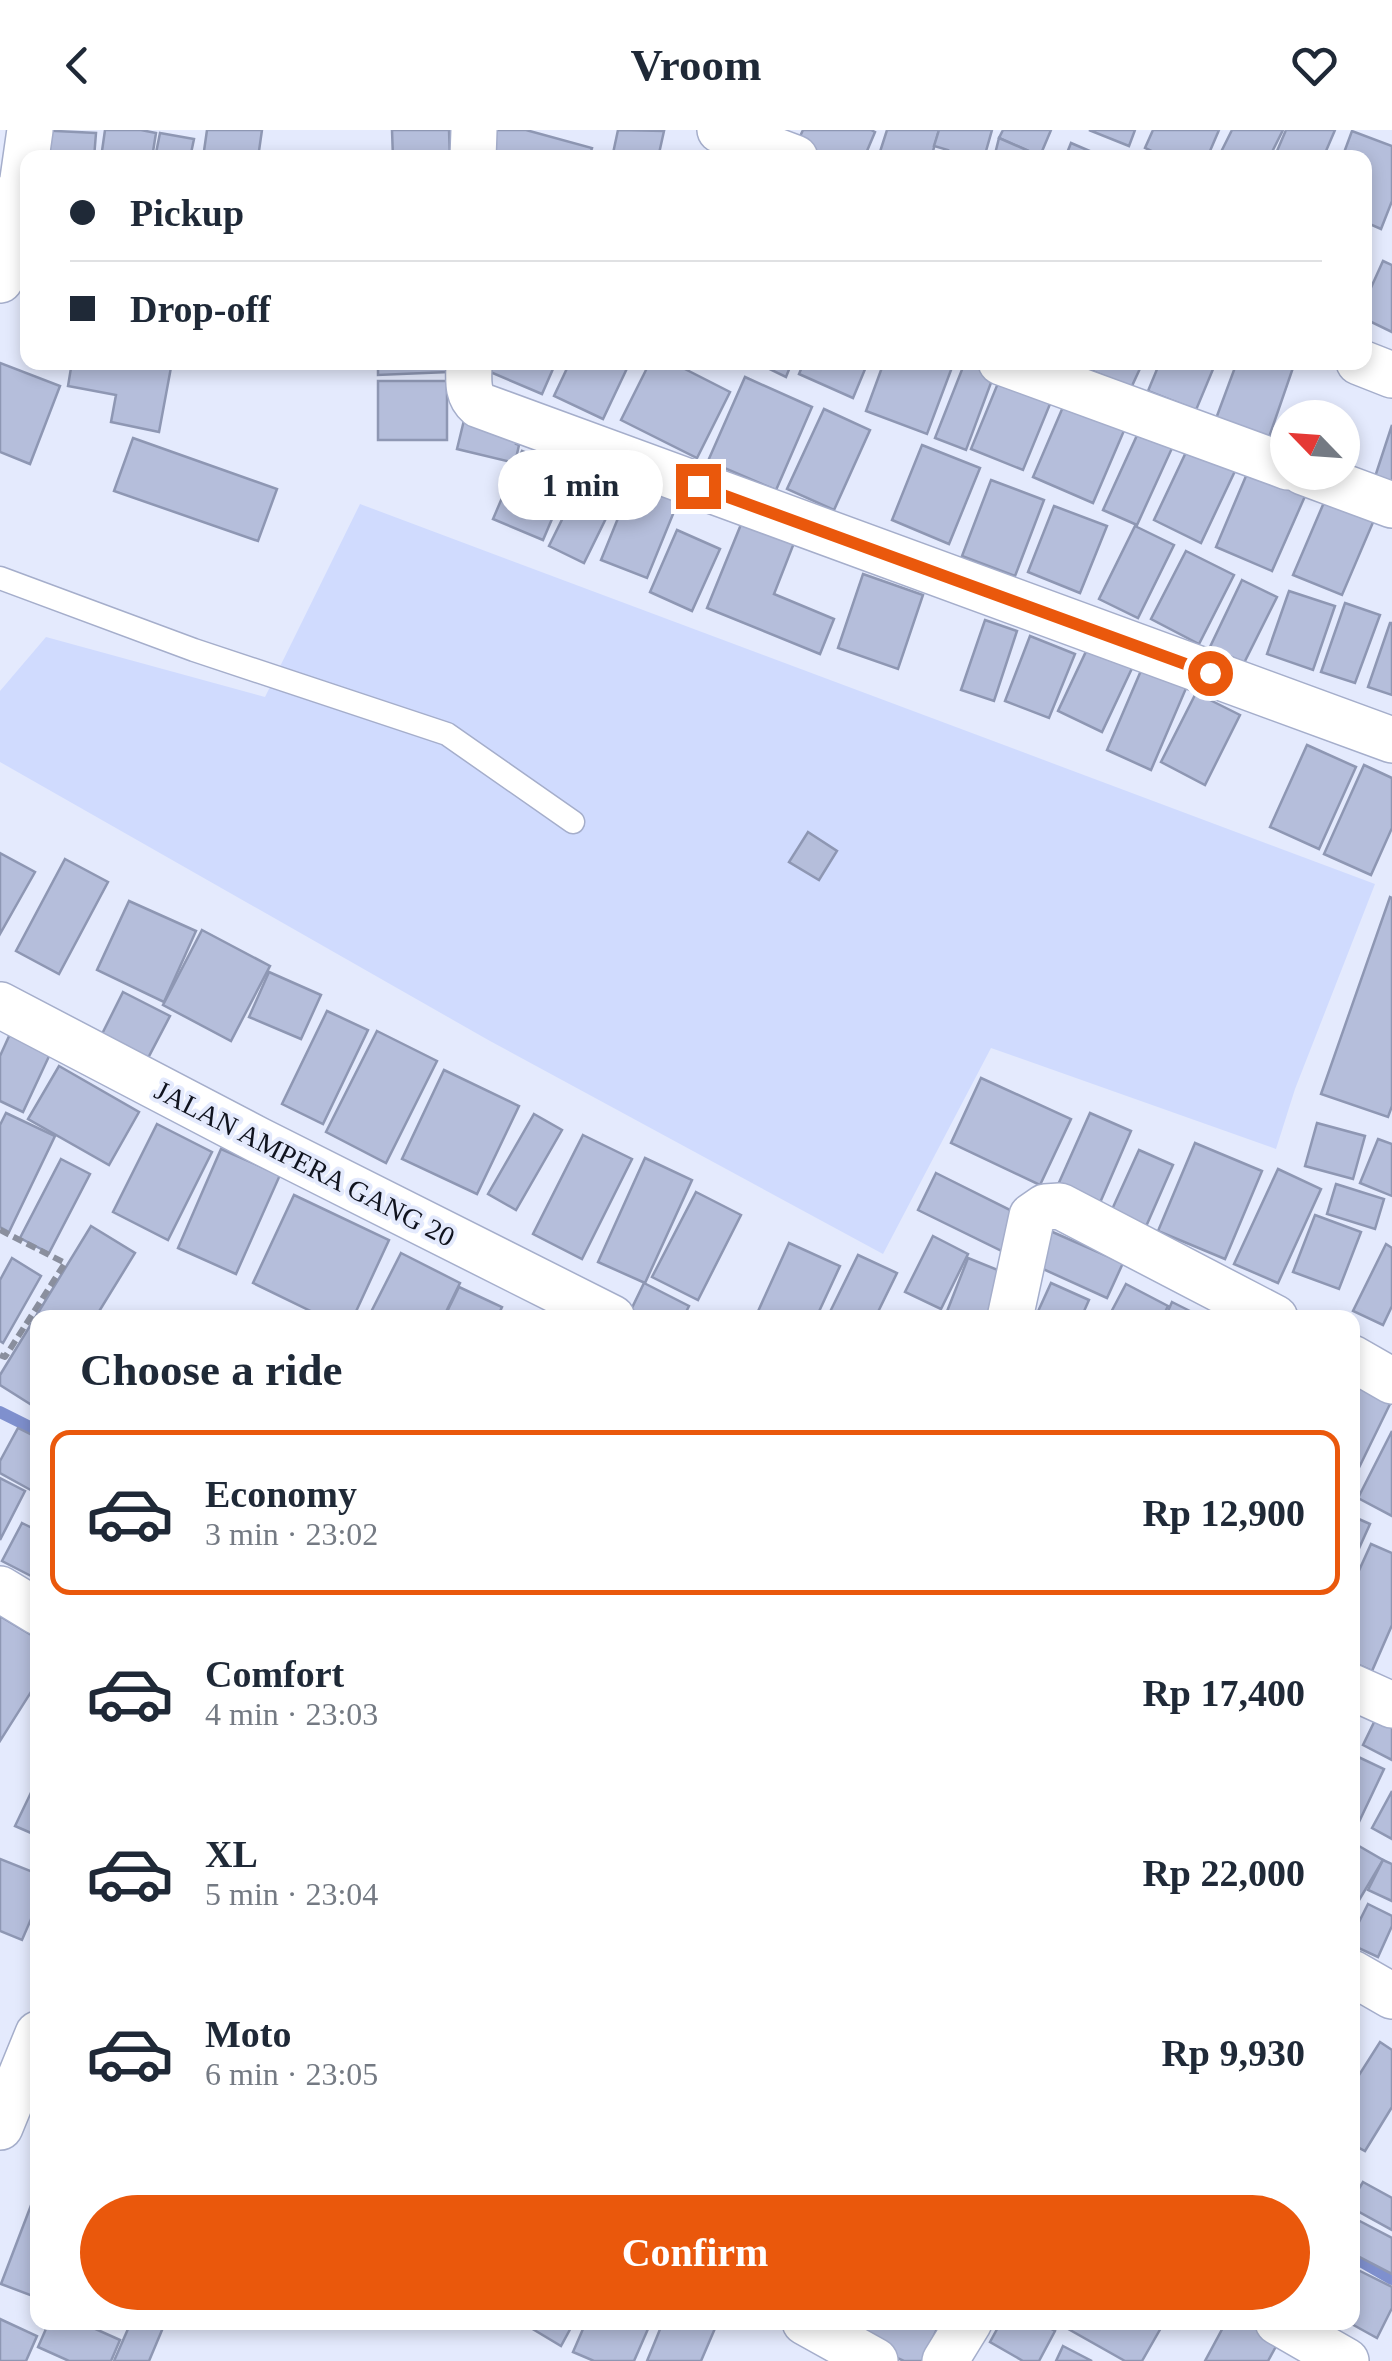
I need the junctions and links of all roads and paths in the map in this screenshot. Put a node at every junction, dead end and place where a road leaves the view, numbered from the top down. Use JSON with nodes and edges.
{"nodes":[{"id":1,"x":720,"y":130,"type":"edge"},
{"id":2,"x":774,"y":150,"type":"edge"},
{"id":3,"x":20,"y":165,"type":"edge"},
{"id":4,"x":9,"y":204,"type":"edge"},
{"id":5,"x":0,"y":280,"type":"edge"},
{"id":6,"x":470,"y":370,"type":"edge"},
{"id":7,"x":1024,"y":370,"type":"edge"},
{"id":8,"x":1270,"y":460,"type":"edge"},
{"id":9,"x":1352,"y":490,"type":"edge"},
{"id":10,"x":1392,"y":505,"type":"edge"},
{"id":11,"x":0,"y":578,"type":"edge"},
{"id":12,"x":1392,"y":740,"type":"edge"},
{"id":13,"x":573,"y":822,"type":"dead end"},
{"id":14,"x":0,"y":1005,"type":"edge"},
{"id":15,"x":0,"y":1230,"type":"edge"},
{"id":16,"x":35,"y":1310,"type":"edge"},
{"id":17,"x":596,"y":1310,"type":"edge"},
{"id":18,"x":1012,"y":1310,"type":"edge"},
{"id":19,"x":1260,"y":1310,"type":"edge"},
{"id":20,"x":30,"y":1318,"type":"edge"},
{"id":21,"x":0,"y":1355,"type":"edge"},
{"id":22,"x":1360,"y":1363,"type":"edge"},
{"id":23,"x":1392,"y":1381,"type":"edge"},
{"id":24,"x":0,"y":1589,"type":"edge"},
{"id":25,"x":30,"y":1607,"type":"edge"},
{"id":26,"x":1360,"y":1977,"type":"edge"},
{"id":27,"x":1392,"y":1996,"type":"edge"},
{"id":28,"x":30,"y":2052,"type":"edge"},
{"id":29,"x":2,"y":2116,"type":"edge"},
{"id":30,"x":818,"y":2330,"type":"edge"},
{"id":31,"x":964,"y":2330,"type":"edge"},
{"id":32,"x":1292,"y":2330,"type":"edge"},
{"id":33,"x":874,"y":2361,"type":"edge"},
{"id":34,"x":945,"y":2361,"type":"edge"},
{"id":35,"x":1346,"y":2361,"type":"edge"}],
"edges":[{"from":1,"to":2,"type":"street"},
{"from":3,"to":4,"type":"street"},
{"from":4,"to":5,"type":"street"},
{"from":6,"to":12,"type":"street"},
{"from":7,"to":8,"type":"street"},
{"from":9,"to":10,"type":"street"},
{"from":11,"to":13,"type":"lane"},
{"from":14,"to":17,"type":"street","name":"JALAN AMPERA GANG 20"},
{"from":15,"to":16,"type":"path"},
{"from":18,"to":19,"type":"street"},
{"from":20,"to":21,"type":"path"},
{"from":22,"to":23,"type":"street"},
{"from":24,"to":25,"type":"street"},
{"from":26,"to":27,"type":"street"},
{"from":28,"to":29,"type":"street"},
{"from":30,"to":33,"type":"street"},
{"from":31,"to":34,"type":"street"},
{"from":32,"to":35,"type":"street"}]}
